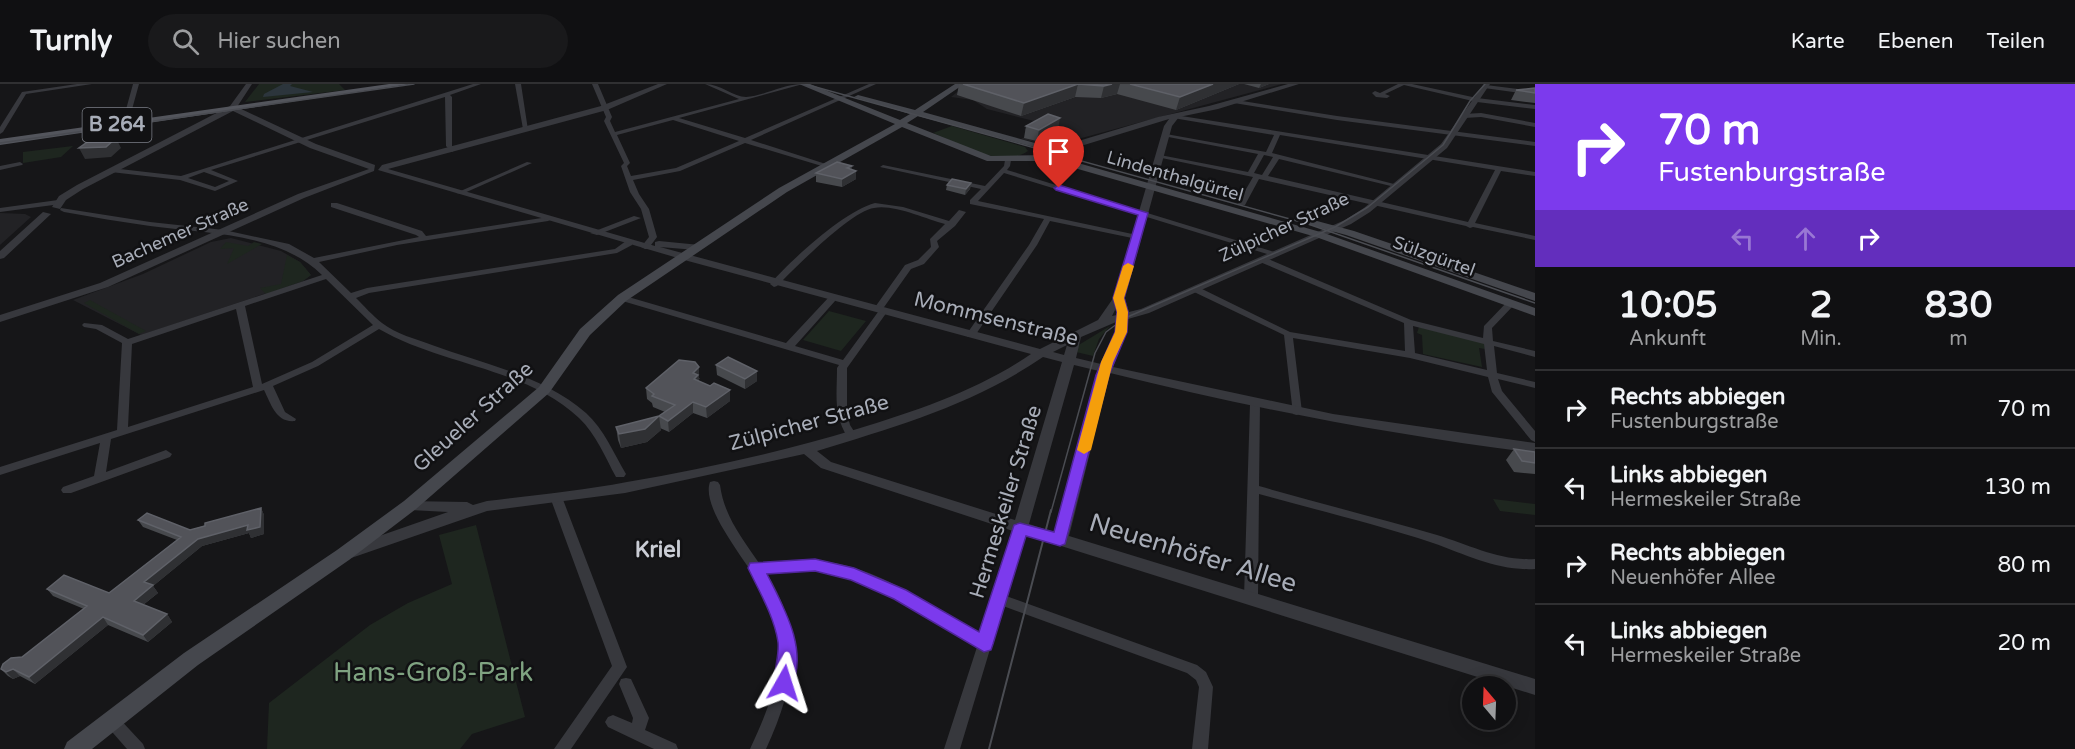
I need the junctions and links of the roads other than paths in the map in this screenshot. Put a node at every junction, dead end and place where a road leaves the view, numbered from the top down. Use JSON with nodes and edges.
{"nodes":[{"id":1,"x":89,"y":84,"type":"edge"},
{"id":2,"x":135,"y":84,"type":"edge"},
{"id":3,"x":249,"y":84,"type":"edge"},
{"id":4,"x":407,"y":84,"type":"edge"},
{"id":5,"x":478,"y":84,"type":"edge"},
{"id":6,"x":518,"y":84,"type":"edge"},
{"id":7,"x":595,"y":84,"type":"edge"},
{"id":8,"x":664,"y":84,"type":"edge"},
{"id":9,"x":708,"y":84,"type":"edge"},
{"id":10,"x":801,"y":84,"type":"edge"},
{"id":11,"x":812,"y":84,"type":"edge"},
{"id":12,"x":873,"y":84,"type":"edge"},
{"id":13,"x":960,"y":84,"type":"edge"},
{"id":14,"x":1296,"y":84,"type":"edge"},
{"id":15,"x":1404,"y":84,"type":"edge"},
{"id":16,"x":1486,"y":85,"type":"edge"},
{"id":17,"x":1382,"y":93,"type":"dead end"},
{"id":18,"x":1535,"y":93,"type":"edge"},
{"id":19,"x":446,"y":95,"type":"junction"},
{"id":20,"x":846,"y":96,"type":"junction"},
{"id":21,"x":745,"y":99,"type":"junction"},
{"id":22,"x":1475,"y":99,"type":"junction"},
{"id":23,"x":1236,"y":102,"type":"junction"},
{"id":24,"x":1535,"y":107,"type":"edge"},
{"id":25,"x":233,"y":108,"type":"junction"},
{"id":26,"x":604,"y":108,"type":"junction"},
{"id":27,"x":919,"y":113,"type":"junction"},
{"id":28,"x":1464,"y":116,"type":"junction"},
{"id":29,"x":1175,"y":117,"type":"junction"},
{"id":30,"x":672,"y":118,"type":"junction"},
{"id":31,"x":125,"y":124,"type":"junction"},
{"id":32,"x":902,"y":124,"type":"junction"},
{"id":33,"x":1141,"y":125,"type":"junction"},
{"id":34,"x":1535,"y":125,"type":"edge"},
{"id":35,"x":1168,"y":126,"type":"junction"},
{"id":36,"x":526,"y":129,"type":"junction"},
{"id":37,"x":0,"y":132,"type":"edge"},
{"id":38,"x":1278,"y":133,"type":"junction"},
{"id":39,"x":613,"y":134,"type":"junction"},
{"id":40,"x":1453,"y":134,"type":"junction"},
{"id":41,"x":1166,"y":136,"type":"junction"},
{"id":42,"x":298,"y":139,"type":"junction"},
{"id":43,"x":745,"y":141,"type":"junction"},
{"id":44,"x":0,"y":142,"type":"edge"},
{"id":45,"x":1535,"y":144,"type":"edge"},
{"id":46,"x":1036,"y":146,"type":"junction"},
{"id":47,"x":452,"y":150,"type":"junction"},
{"id":48,"x":1055,"y":151,"type":"junction"},
{"id":49,"x":1265,"y":153,"type":"junction"},
{"id":50,"x":1160,"y":156,"type":"junction"},
{"id":51,"x":1277,"y":156,"type":"junction"},
{"id":52,"x":1429,"y":157,"type":"junction"},
{"id":53,"x":1019,"y":159,"type":"junction"},
{"id":54,"x":1008,"y":160,"type":"junction"},
{"id":55,"x":529,"y":163,"type":"dead end"},
{"id":56,"x":20,"y":164,"type":"dead end"},
{"id":57,"x":827,"y":166,"type":"junction"},
{"id":58,"x":883,"y":167,"type":"dead end"},
{"id":59,"x":0,"y":168,"type":"edge"},
{"id":60,"x":1499,"y":168,"type":"junction"},
{"id":61,"x":371,"y":169,"type":"junction"},
{"id":62,"x":383,"y":169,"type":"junction"},
{"id":63,"x":111,"y":170,"type":"junction"},
{"id":64,"x":203,"y":170,"type":"junction"},
{"id":65,"x":1003,"y":171,"type":"junction"},
{"id":66,"x":1258,"y":174,"type":"junction"},
{"id":67,"x":1535,"y":174,"type":"edge"},
{"id":68,"x":181,"y":178,"type":"junction"},
{"id":69,"x":631,"y":178,"type":"junction"},
{"id":70,"x":1153,"y":183,"type":"junction"},
{"id":71,"x":1395,"y":185,"type":"junction"},
{"id":72,"x":986,"y":188,"type":"junction"},
{"id":73,"x":460,"y":193,"type":"junction"},
{"id":74,"x":1242,"y":203,"type":"junction"},
{"id":75,"x":1375,"y":204,"type":"junction"},
{"id":76,"x":60,"y":206,"type":"junction"},
{"id":77,"x":334,"y":206,"type":"dead end"},
{"id":78,"x":0,"y":210,"type":"edge"},
{"id":79,"x":962,"y":212,"type":"dead end"},
{"id":80,"x":44,"y":213,"type":"junction"},
{"id":81,"x":1144,"y":213,"type":"junction"},
{"id":82,"x":637,"y":218,"type":"dead end"},
{"id":83,"x":548,"y":219,"type":"junction"},
{"id":84,"x":1047,"y":220,"type":"junction"},
{"id":85,"x":952,"y":224,"type":"junction"},
{"id":86,"x":1470,"y":226,"type":"junction"},
{"id":87,"x":1335,"y":228,"type":"junction"},
{"id":88,"x":224,"y":232,"type":"junction"},
{"id":89,"x":594,"y":233,"type":"junction"},
{"id":90,"x":1320,"y":235,"type":"junction"},
{"id":91,"x":1137,"y":237,"type":"junction"},
{"id":92,"x":424,"y":238,"type":"junction"},
{"id":93,"x":1535,"y":238,"type":"edge"},
{"id":94,"x":629,"y":243,"type":"junction"},
{"id":95,"x":650,"y":247,"type":"junction"},
{"id":96,"x":696,"y":247,"type":"junction"},
{"id":97,"x":1277,"y":254,"type":"junction"},
{"id":98,"x":0,"y":256,"type":"edge"},
{"id":99,"x":1263,"y":260,"type":"junction"},
{"id":100,"x":313,"y":261,"type":"junction"},
{"id":101,"x":675,"y":261,"type":"junction"},
{"id":102,"x":326,"y":276,"type":"junction"},
{"id":103,"x":774,"y":284,"type":"junction"},
{"id":104,"x":1196,"y":289,"type":"junction"},
{"id":105,"x":349,"y":297,"type":"junction"},
{"id":106,"x":1535,"y":297,"type":"edge"},
{"id":107,"x":622,"y":298,"type":"junction"},
{"id":108,"x":1119,"y":298,"type":"junction"},
{"id":109,"x":832,"y":299,"type":"junction"},
{"id":110,"x":240,"y":304,"type":"junction"},
{"id":111,"x":1510,"y":304,"type":"junction"},
{"id":112,"x":880,"y":311,"type":"junction"},
{"id":113,"x":1535,"y":312,"type":"edge"},
{"id":114,"x":0,"y":319,"type":"edge"},
{"id":115,"x":1120,"y":319,"type":"junction"},
{"id":116,"x":1103,"y":322,"type":"junction"},
{"id":117,"x":1408,"y":322,"type":"junction"},
{"id":118,"x":87,"y":325,"type":"dead end"},
{"id":119,"x":379,"y":325,"type":"junction"},
{"id":120,"x":1287,"y":334,"type":"junction"},
{"id":121,"x":971,"y":335,"type":"junction"},
{"id":122,"x":1076,"y":335,"type":"junction"},
{"id":123,"x":127,"y":342,"type":"junction"},
{"id":124,"x":1490,"y":342,"type":"junction"},
{"id":125,"x":789,"y":346,"type":"junction"},
{"id":126,"x":1041,"y":353,"type":"junction"},
{"id":127,"x":1535,"y":354,"type":"edge"},
{"id":128,"x":1410,"y":356,"type":"junction"},
{"id":129,"x":1069,"y":360,"type":"junction"},
{"id":130,"x":844,"y":363,"type":"junction"},
{"id":131,"x":1105,"y":368,"type":"junction"},
{"id":132,"x":1492,"y":374,"type":"junction"},
{"id":133,"x":1535,"y":384,"type":"edge"},
{"id":134,"x":263,"y":387,"type":"junction"},
{"id":135,"x":544,"y":390,"type":"junction"},
{"id":136,"x":1255,"y":404,"type":"junction"},
{"id":137,"x":1297,"y":412,"type":"junction"},
{"id":138,"x":291,"y":419,"type":"dead end"},
{"id":139,"x":122,"y":433,"type":"junction"},
{"id":140,"x":852,"y":436,"type":"junction"},
{"id":141,"x":106,"y":438,"type":"junction"},
{"id":142,"x":1535,"y":438,"type":"edge"},
{"id":143,"x":1535,"y":448,"type":"edge"},
{"id":144,"x":807,"y":449,"type":"junction"},
{"id":145,"x":166,"y":454,"type":"dead end"},
{"id":146,"x":0,"y":471,"type":"edge"},
{"id":147,"x":620,"y":474,"type":"dead end"},
{"id":148,"x":99,"y":478,"type":"junction"},
{"id":149,"x":714,"y":485,"type":"dead end"},
{"id":150,"x":1255,"y":489,"type":"junction"},
{"id":151,"x":67,"y":490,"type":"dead end"},
{"id":152,"x":556,"y":497,"type":"junction"},
{"id":153,"x":410,"y":505,"type":"junction"},
{"id":154,"x":487,"y":506,"type":"junction"},
{"id":155,"x":1020,"y":529,"type":"junction"},
{"id":156,"x":1060,"y":540,"type":"junction"},
{"id":157,"x":343,"y":555,"type":"junction"},
{"id":158,"x":1535,"y":564,"type":"edge"},
{"id":159,"x":756,"y":568,"type":"junction"},
{"id":160,"x":1251,"y":597,"type":"junction"},
{"id":161,"x":999,"y":599,"type":"junction"},
{"id":162,"x":984,"y":644,"type":"junction"},
{"id":163,"x":626,"y":684,"type":"dead end"},
{"id":164,"x":1535,"y":687,"type":"edge"},
{"id":165,"x":111,"y":720,"type":"junction"},
{"id":166,"x":613,"y":722,"type":"dead end"},
{"id":167,"x":636,"y":734,"type":"junction"},
{"id":168,"x":75,"y":749,"type":"edge"},
{"id":169,"x":137,"y":749,"type":"edge"},
{"id":170,"x":562,"y":749,"type":"edge"},
{"id":171,"x":670,"y":749,"type":"edge"},
{"id":172,"x":758,"y":749,"type":"edge"},
{"id":173,"x":951,"y":749,"type":"edge"},
{"id":174,"x":1200,"y":749,"type":"edge"}],
"edges":[{"from":1,"to":37,"type":"street"},
{"from":2,"to":31,"type":"street"},
{"from":3,"to":25,"type":"street"},
{"from":4,"to":25,"type":"main road","number":"B 264"},
{"from":5,"to":19,"type":"street"},
{"from":6,"to":36,"type":"street"},
{"from":7,"to":26,"type":"street"},
{"from":8,"to":26,"type":"street","name":"Bachemer Straße"},
{"from":9,"to":21,"type":"street"},
{"from":10,"to":20,"type":"main road","name":"Lindenthalgürtel"},
{"from":10,"to":21,"type":"street"},
{"from":11,"to":20,"type":"main road","name":"Lindenthalgürtel"},
{"from":12,"to":20,"type":"street"},
{"from":13,"to":27,"type":"main road","name":"Gleueler Straße"},
{"from":14,"to":23,"type":"street"},
{"from":15,"to":17,"type":"street"},
{"from":15,"to":22,"type":"street"},
{"from":16,"to":18,"type":"street"},
{"from":16,"to":22,"type":"street","name":"Zülpicher Straße"},
{"from":19,"to":42,"type":"street"},
{"from":19,"to":47,"type":"street"},
{"from":20,"to":27,"type":"main road","name":"Lindenthalgürtel"},
{"from":20,"to":32,"type":"main road","name":"Lindenthalgürtel"},
{"from":20,"to":43,"type":"street"},
{"from":21,"to":30,"type":"street"},
{"from":22,"to":24,"type":"street"},
{"from":22,"to":28,"type":"street","name":"Zülpicher Straße"},
{"from":23,"to":29,"type":"street"},
{"from":23,"to":40,"type":"street"},
{"from":25,"to":31,"type":"main road","number":"B 264"},
{"from":25,"to":42,"type":"street"},
{"from":25,"to":63,"type":"street"},
{"from":26,"to":36,"type":"street","name":"Bachemer Straße"},
{"from":26,"to":39,"type":"street"},
{"from":27,"to":32,"type":"main road","name":"Gleueler Straße"},
{"from":27,"to":46,"type":"main road","name":"Lindenthalgürtel"},
{"from":28,"to":34,"type":"street"},
{"from":28,"to":40,"type":"street","name":"Zülpicher Straße"},
{"from":29,"to":33,"type":"street"},
{"from":29,"to":35,"type":"street"},
{"from":29,"to":38,"type":"street"},
{"from":30,"to":39,"type":"street"},
{"from":30,"to":43,"type":"street"},
{"from":31,"to":44,"type":"main road","number":"B 264"},
{"from":32,"to":54,"type":"main road","name":"Lindenthalgürtel"},
{"from":32,"to":57,"type":"main road","name":"Gleueler Straße"},
{"from":33,"to":35,"type":"street"},
{"from":33,"to":48,"type":"street"},
{"from":35,"to":41,"type":"street"},
{"from":36,"to":47,"type":"street","name":"Bachemer Straße"},
{"from":38,"to":49,"type":"street"},
{"from":38,"to":52,"type":"street"},
{"from":39,"to":69,"type":"street"},
{"from":40,"to":45,"type":"street"},
{"from":40,"to":52,"type":"street","name":"Zülpicher Straße"},
{"from":41,"to":49,"type":"street"},
{"from":41,"to":50,"type":"street"},
{"from":42,"to":61,"type":"street"},
{"from":42,"to":64,"type":"street"},
{"from":43,"to":57,"type":"street"},
{"from":43,"to":69,"type":"street"},
{"from":46,"to":48,"type":"main road","name":"Lindenthalgürtel"},
{"from":46,"to":53,"type":"main road"},
{"from":47,"to":62,"type":"street","name":"Bachemer Straße"},
{"from":48,"to":53,"type":"main road","name":"Lindenthalgürtel"},
{"from":48,"to":70,"type":"main road","name":"Lindenthalgürtel"},
{"from":49,"to":51,"type":"street"},
{"from":49,"to":66,"type":"street"},
{"from":50,"to":66,"type":"street"},
{"from":50,"to":70,"type":"street"},
{"from":51,"to":66,"type":"street"},
{"from":51,"to":71,"type":"street"},
{"from":52,"to":60,"type":"street"},
{"from":52,"to":71,"type":"street","name":"Zülpicher Straße"},
{"from":53,"to":54,"type":"main road","name":"Lindenthalgürtel"},
{"from":53,"to":70,"type":"main road","name":"Lindenthalgürtel"},
{"from":54,"to":65,"type":"street"},
{"from":55,"to":73,"type":"street"},
{"from":56,"to":59,"type":"street"},
{"from":57,"to":96,"type":"main road","name":"Gleueler Straße"},
{"from":58,"to":72,"type":"street"},
{"from":60,"to":67,"type":"street"},
{"from":60,"to":86,"type":"street"},
{"from":61,"to":62,"type":"street","name":"Bachemer Straße"},
{"from":61,"to":88,"type":"street","name":"Bachemer Straße"},
{"from":62,"to":73,"type":"street"},
{"from":63,"to":68,"type":"street"},
{"from":63,"to":76,"type":"street"},
{"from":64,"to":68,"type":"street"},
{"from":64,"to":68,"type":"street"},
{"from":65,"to":72,"type":"street"},
{"from":65,"to":81,"type":"street"},
{"from":66,"to":74,"type":"street"},
{"from":66,"to":75,"type":"street"},
{"from":69,"to":95,"type":"street"},
{"from":70,"to":74,"type":"main road","name":"Lindenthalgürtel"},
{"from":70,"to":81,"type":"street"},
{"from":70,"to":90,"type":"main road","name":"Lindenthalgürtel"},
{"from":71,"to":75,"type":"street","name":"Zülpicher Straße"},
{"from":72,"to":84,"type":"street"},
{"from":73,"to":83,"type":"street"},
{"from":74,"to":87,"type":"main road","name":"Lindenthalgürtel"},
{"from":75,"to":86,"type":"street"},
{"from":75,"to":87,"type":"street","name":"Zülpicher Straße"},
{"from":76,"to":78,"type":"street"},
{"from":76,"to":80,"type":"street"},
{"from":76,"to":88,"type":"street"},
{"from":77,"to":92,"type":"street"},
{"from":78,"to":80,"type":"street"},
{"from":79,"to":85,"type":"street"},
{"from":80,"to":98,"type":"street"},
{"from":81,"to":91,"type":"street"},
{"from":81,"to":97,"type":"street"},
{"from":82,"to":89,"type":"street"},
{"from":83,"to":89,"type":"street"},
{"from":83,"to":92,"type":"street"},
{"from":84,"to":91,"type":"street"},
{"from":84,"to":121,"type":"street"},
{"from":85,"to":103,"type":"street"},
{"from":85,"to":112,"type":"street"},
{"from":86,"to":93,"type":"street"},
{"from":87,"to":90,"type":"street","name":"Zülpicher Straße"},
{"from":87,"to":106,"type":"main road","name":"Sülzgürtel"},
{"from":88,"to":100,"type":"street"},
{"from":88,"to":114,"type":"street","name":"Bachemer Straße"},
{"from":89,"to":94,"type":"street"},
{"from":90,"to":97,"type":"street","name":"Zülpicher Straße"},
{"from":90,"to":111,"type":"main road","name":"Sülzgürtel"},
{"from":91,"to":108,"type":"street"},
{"from":92,"to":100,"type":"street"},
{"from":94,"to":95,"type":"street"},
{"from":94,"to":105,"type":"street"},
{"from":95,"to":96,"type":"street"},
{"from":95,"to":101,"type":"street"},
{"from":96,"to":101,"type":"main road","name":"Gleueler Straße"},
{"from":97,"to":99,"type":"street","name":"Zülpicher Straße"},
{"from":99,"to":104,"type":"street","name":"Zülpicher Straße"},
{"from":99,"to":117,"type":"street"},
{"from":100,"to":102,"type":"street"},
{"from":101,"to":103,"type":"street","name":"Mommsenstraße"},
{"from":101,"to":107,"type":"main road","name":"Gleueler Straße"},
{"from":102,"to":105,"type":"street"},
{"from":102,"to":110,"type":"street"},
{"from":103,"to":109,"type":"street","name":"Mommsenstraße"},
{"from":104,"to":115,"type":"street","name":"Zülpicher Straße"},
{"from":104,"to":120,"type":"street"},
{"from":105,"to":119,"type":"street"},
{"from":107,"to":125,"type":"street"},
{"from":107,"to":135,"type":"main road","name":"Gleueler Straße"},
{"from":108,"to":115,"type":"street"},
{"from":108,"to":116,"type":"street"},
{"from":109,"to":112,"type":"street","name":"Mommsenstraße"},
{"from":109,"to":125,"type":"street"},
{"from":110,"to":123,"type":"street"},
{"from":110,"to":134,"type":"street"},
{"from":111,"to":113,"type":"main road","name":"Sülzgürtel"},
{"from":111,"to":124,"type":"street"},
{"from":112,"to":121,"type":"street","name":"Mommsenstraße"},
{"from":112,"to":130,"type":"street"},
{"from":115,"to":116,"type":"street","name":"Zülpicher Straße"},
{"from":115,"to":131,"type":"street"},
{"from":116,"to":122,"type":"street","name":"Zülpicher Straße"},
{"from":117,"to":124,"type":"street"},
{"from":117,"to":128,"type":"street"},
{"from":118,"to":123,"type":"street"},
{"from":119,"to":134,"type":"street"},
{"from":119,"to":135,"type":"street"},
{"from":120,"to":128,"type":"street"},
{"from":120,"to":137,"type":"street"},
{"from":121,"to":126,"type":"street","name":"Mommsenstraße"},
{"from":122,"to":126,"type":"street","name":"Zülpicher Straße"},
{"from":122,"to":129,"type":"street","name":"Hermeskeiler Straße"},
{"from":123,"to":139,"type":"street"},
{"from":124,"to":127,"type":"street"},
{"from":124,"to":132,"type":"street"},
{"from":125,"to":130,"type":"street"},
{"from":126,"to":129,"type":"street","name":"Mommsenstraße"},
{"from":126,"to":140,"type":"street","name":"Zülpicher Straße"},
{"from":128,"to":132,"type":"street"},
{"from":129,"to":131,"type":"street","name":"Mommsenstraße"},
{"from":129,"to":155,"type":"street","name":"Hermeskeiler Straße"},
{"from":130,"to":140,"type":"street"},
{"from":131,"to":136,"type":"street","name":"Mommsenstraße"},
{"from":131,"to":156,"type":"street"},
{"from":132,"to":133,"type":"street"},
{"from":132,"to":142,"type":"street"},
{"from":134,"to":138,"type":"street"},
{"from":134,"to":139,"type":"street"},
{"from":135,"to":147,"type":"street"},
{"from":135,"to":153,"type":"main road","name":"Gleueler Straße"},
{"from":136,"to":137,"type":"street","name":"Mommsenstraße"},
{"from":136,"to":150,"type":"street"},
{"from":137,"to":143,"type":"street","name":"Mommsenstraße"},
{"from":139,"to":141,"type":"street"},
{"from":140,"to":144,"type":"street","name":"Zülpicher Straße"},
{"from":141,"to":146,"type":"street"},
{"from":141,"to":148,"type":"street"},
{"from":144,"to":152,"type":"street","name":"Zülpicher Straße"},
{"from":144,"to":155,"type":"street","name":"Neuenhöfer Allee"},
{"from":145,"to":148,"type":"street"},
{"from":148,"to":151,"type":"street"},
{"from":149,"to":159,"type":"street"},
{"from":150,"to":158,"type":"street"},
{"from":150,"to":160,"type":"street"},
{"from":152,"to":154,"type":"street","name":"Zülpicher Straße"},
{"from":152,"to":170,"type":"street"},
{"from":153,"to":154,"type":"street","name":"Zülpicher Straße"},
{"from":153,"to":157,"type":"main road","name":"Gleueler Straße"},
{"from":154,"to":157,"type":"street","name":"Zülpicher Straße"},
{"from":155,"to":156,"type":"street","name":"Neuenhöfer Allee"},
{"from":155,"to":161,"type":"street","name":"Hermeskeiler Straße"},
{"from":156,"to":160,"type":"street","name":"Neuenhöfer Allee"},
{"from":157,"to":165,"type":"main road","name":"Gleueler Straße"},
{"from":159,"to":162,"type":"street"},
{"from":159,"to":172,"type":"street"},
{"from":160,"to":164,"type":"street","name":"Neuenhöfer Allee"},
{"from":161,"to":162,"type":"street","name":"Hermeskeiler Straße"},
{"from":161,"to":174,"type":"street"},
{"from":162,"to":173,"type":"street","name":"Hermeskeiler Straße"},
{"from":163,"to":167,"type":"street"},
{"from":165,"to":168,"type":"main road","name":"Gleueler Straße"},
{"from":165,"to":169,"type":"street"},
{"from":166,"to":167,"type":"street"},
{"from":167,"to":171,"type":"street"}]}
